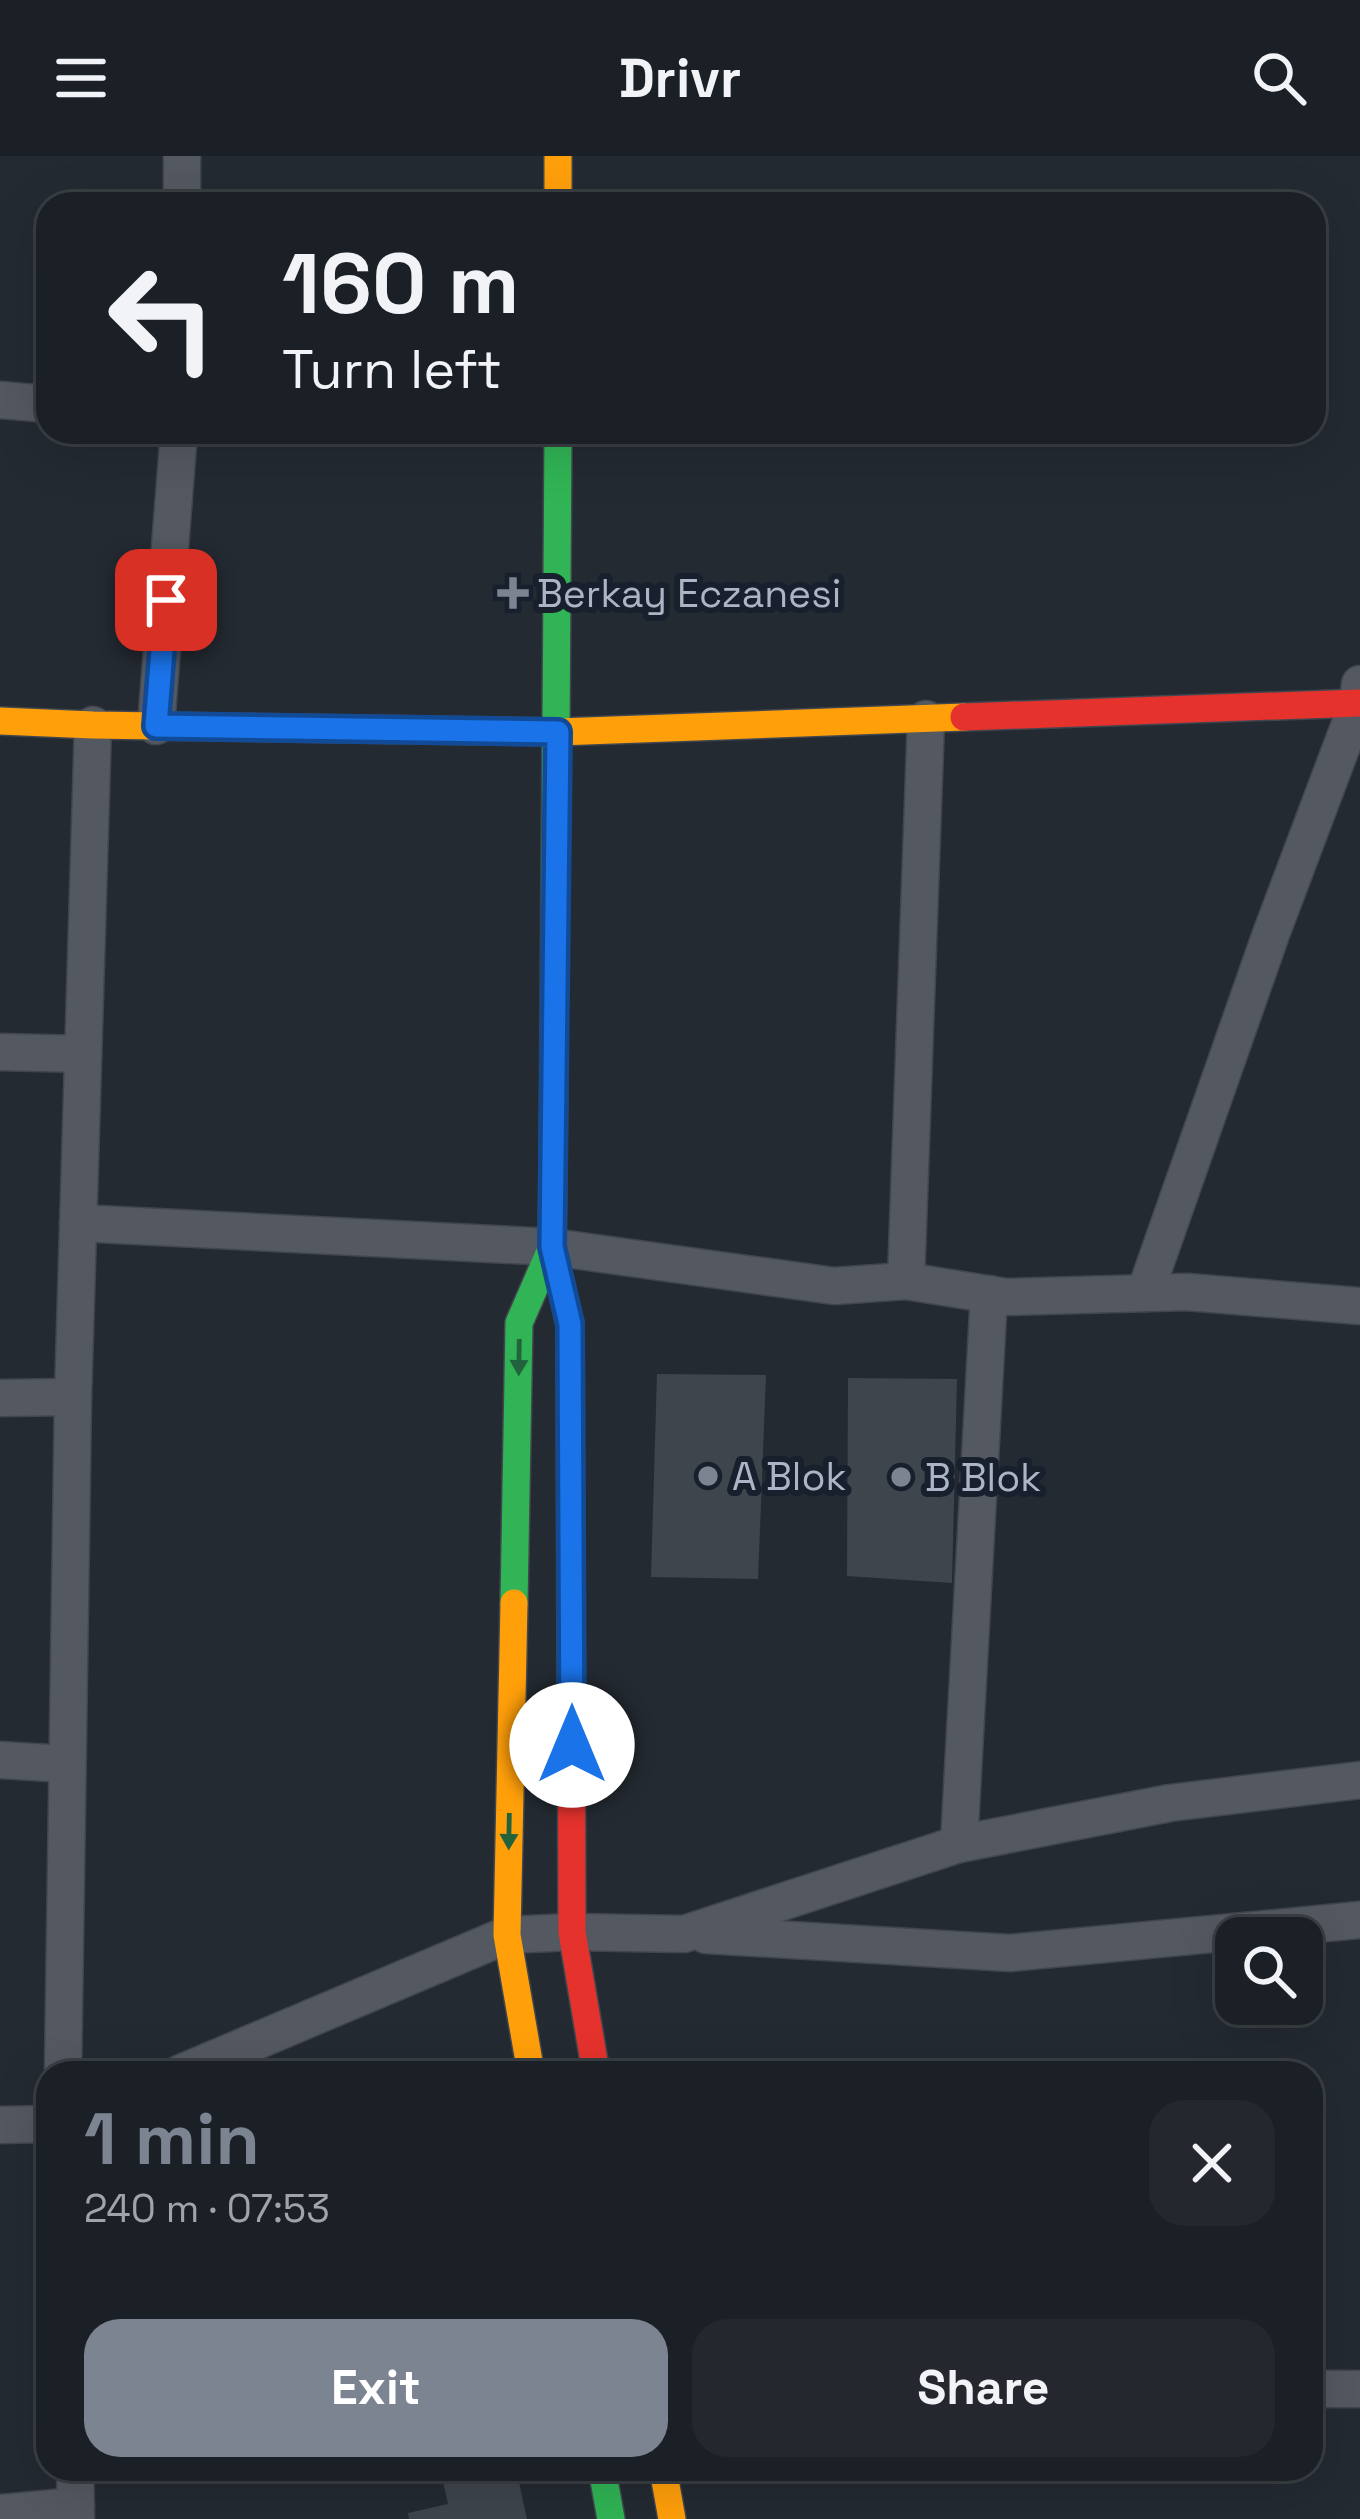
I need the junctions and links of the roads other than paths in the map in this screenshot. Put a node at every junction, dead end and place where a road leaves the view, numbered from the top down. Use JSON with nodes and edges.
{"nodes":[{"id":1,"x":182,"y":156,"type":"edge"},
{"id":2,"x":558,"y":156,"type":"edge"},
{"id":3,"x":182,"y":192,"type":"edge"},
{"id":4,"x":558,"y":192,"type":"edge"},
{"id":5,"x":0,"y":400,"type":"edge"},
{"id":6,"x":36,"y":403,"type":"edge"},
{"id":7,"x":178,"y":444,"type":"edge"},
{"id":8,"x":558,"y":444,"type":"edge"},
{"id":9,"x":1359,"y":697,"type":"edge"},
{"id":10,"x":926,"y":719,"type":"junction"},
{"id":11,"x":0,"y":721,"type":"edge"},
{"id":12,"x":93,"y":725,"type":"junction"},
{"id":13,"x":156,"y":726,"type":"junction"},
{"id":14,"x":558,"y":732,"type":"junction"},
{"id":15,"x":0,"y":1052,"type":"edge"},
{"id":16,"x":83,"y":1054,"type":"junction"},
{"id":17,"x":78,"y":1223,"type":"junction"},
{"id":18,"x":552,"y":1247,"type":"junction"},
{"id":19,"x":906,"y":1281,"type":"junction"},
{"id":20,"x":1144,"y":1293,"type":"junction"},
{"id":21,"x":989,"y":1294,"type":"junction"},
{"id":22,"x":1356,"y":1296,"type":"edge"},
{"id":23,"x":73,"y":1397,"type":"junction"},
{"id":24,"x":0,"y":1398,"type":"edge"},
{"id":25,"x":0,"y":1760,"type":"edge"},
{"id":26,"x":68,"y":1764,"type":"junction"},
{"id":27,"x":1360,"y":1780,"type":"edge"},
{"id":28,"x":959,"y":1844,"type":"junction"},
{"id":29,"x":1360,"y":1920,"type":"edge"},
{"id":30,"x":572,"y":1932,"type":"junction"},
{"id":31,"x":684,"y":1934,"type":"junction"},
{"id":32,"x":507,"y":1935,"type":"junction"},
{"id":33,"x":63,"y":2061,"type":"edge"},
{"id":34,"x":209,"y":2061,"type":"edge"},
{"id":35,"x":529,"y":2061,"type":"edge"},
{"id":36,"x":594,"y":2061,"type":"edge"},
{"id":37,"x":36,"y":2124,"type":"edge"},
{"id":38,"x":0,"y":2125,"type":"edge"},
{"id":39,"x":1360,"y":2389,"type":"edge"},
{"id":40,"x":1323,"y":2390,"type":"edge"},
{"id":41,"x":604,"y":2481,"type":"edge"},
{"id":42,"x":665,"y":2481,"type":"edge"},
{"id":43,"x":76,"y":2498,"type":"edge"},
{"id":44,"x":0,"y":2513,"type":"edge"},
{"id":45,"x":611,"y":2519,"type":"edge"},
{"id":46,"x":672,"y":2519,"type":"edge"}],
"edges":[{"from":1,"to":3,"type":"street"},
{"from":2,"to":4,"type":"main road"},
{"from":5,"to":6,"type":"street"},
{"from":7,"to":13,"type":"street"},
{"from":8,"to":14,"type":"main road"},
{"from":9,"to":10,"type":"main road"},
{"from":9,"to":20,"type":"street"},
{"from":10,"to":14,"type":"main road"},
{"from":10,"to":19,"type":"street"},
{"from":11,"to":12,"type":"main road"},
{"from":12,"to":13,"type":"main road"},
{"from":12,"to":16,"type":"street"},
{"from":13,"to":14,"type":"main road"},
{"from":14,"to":18,"type":"main road"},
{"from":15,"to":16,"type":"street"},
{"from":16,"to":17,"type":"street"},
{"from":17,"to":18,"type":"street"},
{"from":17,"to":23,"type":"street"},
{"from":18,"to":19,"type":"street"},
{"from":18,"to":30,"type":"main road"},
{"from":18,"to":32,"type":"main road","one_way":true},
{"from":19,"to":21,"type":"street"},
{"from":20,"to":21,"type":"street"},
{"from":20,"to":22,"type":"street"},
{"from":21,"to":28,"type":"street"},
{"from":23,"to":24,"type":"street"},
{"from":23,"to":26,"type":"street"},
{"from":25,"to":26,"type":"street"},
{"from":26,"to":33,"type":"street"},
{"from":27,"to":28,"type":"street"},
{"from":28,"to":31,"type":"street"},
{"from":29,"to":31,"type":"street"},
{"from":30,"to":31,"type":"street"},
{"from":30,"to":32,"type":"street"},
{"from":30,"to":36,"type":"main road"},
{"from":32,"to":34,"type":"street"},
{"from":32,"to":35,"type":"main road"},
{"from":37,"to":38,"type":"street"},
{"from":39,"to":40,"type":"street"},
{"from":41,"to":45,"type":"main road"},
{"from":42,"to":46,"type":"main road"},
{"from":43,"to":44,"type":"street"}]}
